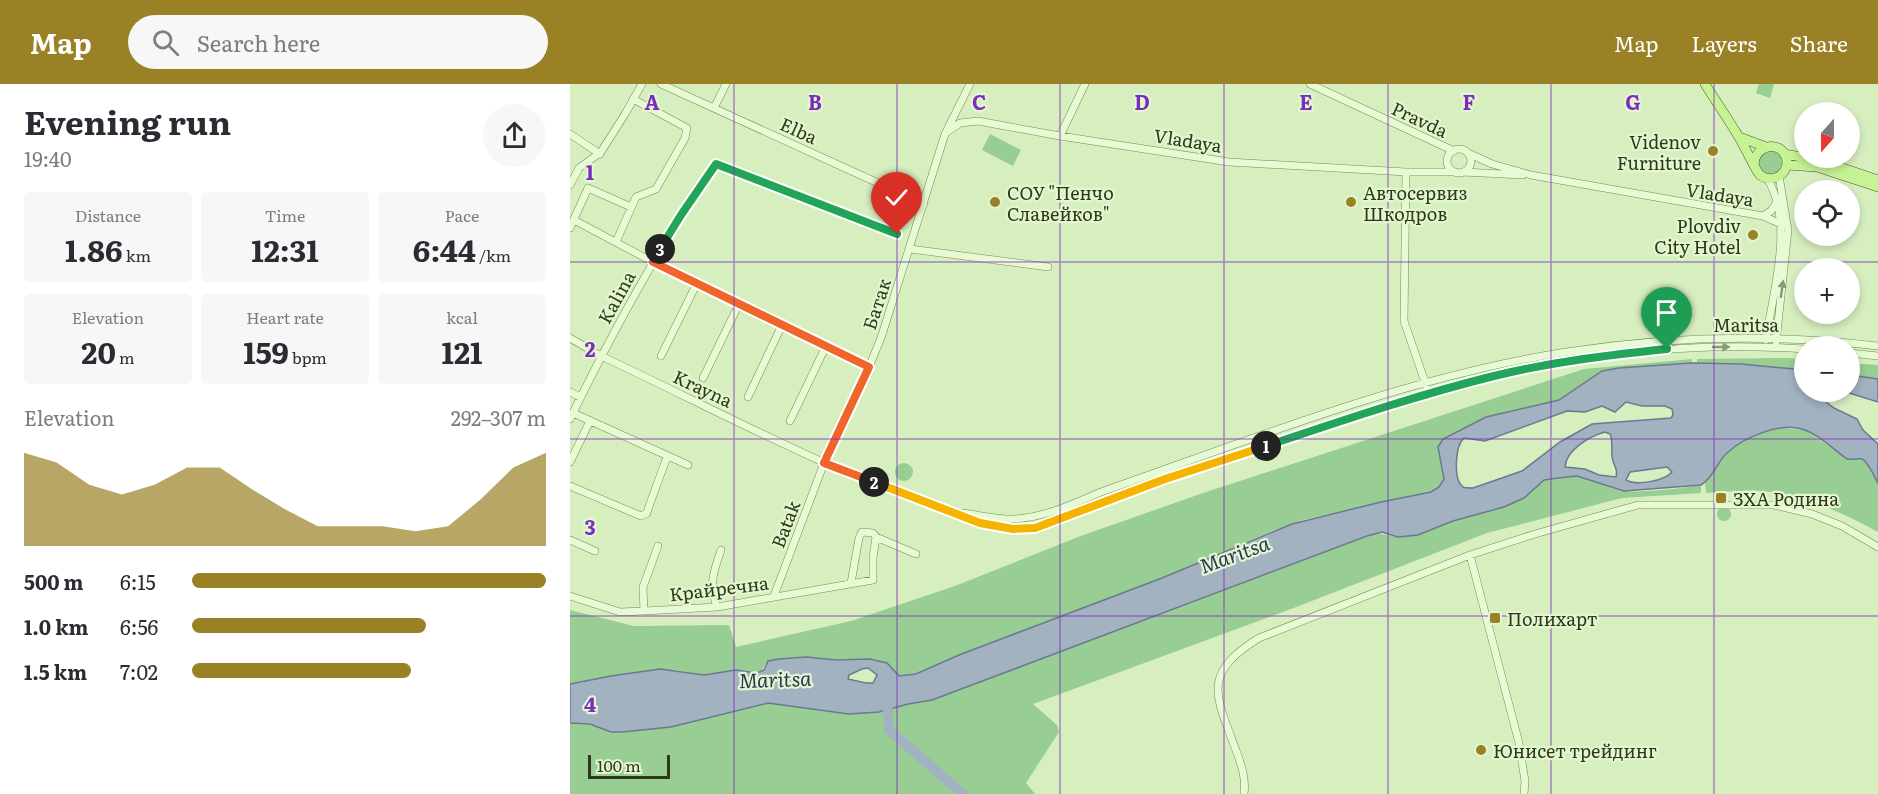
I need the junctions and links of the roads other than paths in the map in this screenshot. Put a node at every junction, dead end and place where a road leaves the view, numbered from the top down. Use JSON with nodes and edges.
{"nodes":[{"id":1,"x":642,"y":84,"type":"edge"},
{"id":2,"x":661,"y":84,"type":"edge"},
{"id":3,"x":726,"y":84,"type":"edge"},
{"id":4,"x":970,"y":84,"type":"edge"},
{"id":5,"x":1085,"y":84,"type":"edge"},
{"id":6,"x":1310,"y":84,"type":"edge"},
{"id":7,"x":1704,"y":84,"type":"edge"},
{"id":8,"x":633,"y":99,"type":"junction"},
{"id":9,"x":714,"y":108,"type":"junction"},
{"id":10,"x":570,"y":134,"type":"edge"},
{"id":11,"x":945,"y":134,"type":"junction"},
{"id":12,"x":1060,"y":136,"type":"junction"},
{"id":13,"x":1739,"y":137,"type":"junction"},
{"id":14,"x":1766,"y":147,"type":"junction"},
{"id":15,"x":1454,"y":151,"type":"junction"},
{"id":16,"x":1468,"y":153,"type":"junction"},
{"id":17,"x":600,"y":154,"type":"junction"},
{"id":18,"x":1784,"y":154,"type":"junction"},
{"id":19,"x":1448,"y":160,"type":"junction"},
{"id":20,"x":1755,"y":164,"type":"junction"},
{"id":21,"x":1786,"y":165,"type":"junction"},
{"id":22,"x":1431,"y":171,"type":"junction"},
{"id":23,"x":1406,"y":172,"type":"junction"},
{"id":24,"x":1459,"y":172,"type":"junction"},
{"id":25,"x":1531,"y":175,"type":"junction"},
{"id":26,"x":1779,"y":176,"type":"junction"},
{"id":27,"x":1767,"y":178,"type":"junction"},
{"id":28,"x":1878,"y":180,"type":"edge"},
{"id":29,"x":570,"y":185,"type":"edge"},
{"id":30,"x":1878,"y":187,"type":"edge"},
{"id":31,"x":1777,"y":202,"type":"junction"},
{"id":32,"x":924,"y":204,"type":"junction"},
{"id":33,"x":631,"y":207,"type":"junction"},
{"id":34,"x":1763,"y":216,"type":"junction"},
{"id":35,"x":574,"y":220,"type":"junction"},
{"id":36,"x":1781,"y":224,"type":"junction"},
{"id":37,"x":570,"y":228,"type":"edge"},
{"id":38,"x":897,"y":234,"type":"dead end"},
{"id":39,"x":614,"y":241,"type":"junction"},
{"id":40,"x":910,"y":249,"type":"junction"},
{"id":41,"x":653,"y":262,"type":"junction"},
{"id":42,"x":1048,"y":267,"type":"dead end"},
{"id":43,"x":697,"y":283,"type":"junction"},
{"id":44,"x":739,"y":303,"type":"junction"},
{"id":45,"x":782,"y":325,"type":"junction"},
{"id":46,"x":570,"y":338,"type":"edge"},
{"id":47,"x":1766,"y":338,"type":"junction"},
{"id":48,"x":1776,"y":338,"type":"junction"},
{"id":49,"x":826,"y":346,"type":"junction"},
{"id":50,"x":1765,"y":346,"type":"junction"},
{"id":51,"x":1878,"y":346,"type":"edge"},
{"id":52,"x":1775,"y":347,"type":"junction"},
{"id":53,"x":1794,"y":348,"type":"edge"},
{"id":54,"x":1860,"y":354,"type":"edge"},
{"id":55,"x":601,"y":356,"type":"junction"},
{"id":56,"x":661,"y":356,"type":"dead end"},
{"id":57,"x":1878,"y":356,"type":"edge"},
{"id":58,"x":869,"y":367,"type":"junction"},
{"id":59,"x":703,"y":378,"type":"dead end"},
{"id":60,"x":1425,"y":384,"type":"junction"},
{"id":61,"x":570,"y":392,"type":"edge"},
{"id":62,"x":1428,"y":393,"type":"junction"},
{"id":63,"x":580,"y":397,"type":"junction"},
{"id":64,"x":748,"y":397,"type":"dead end"},
{"id":65,"x":571,"y":416,"type":"edge"},
{"id":66,"x":590,"y":421,"type":"junction"},
{"id":67,"x":790,"y":421,"type":"dead end"},
{"id":68,"x":667,"y":457,"type":"junction"},
{"id":69,"x":570,"y":462,"type":"edge"},
{"id":70,"x":824,"y":463,"type":"junction"},
{"id":71,"x":688,"y":465,"type":"dead end"},
{"id":72,"x":570,"y":486,"type":"edge"},
{"id":73,"x":957,"y":513,"type":"junction"},
{"id":74,"x":876,"y":537,"type":"junction"},
{"id":75,"x":570,"y":540,"type":"edge"},
{"id":76,"x":658,"y":546,"type":"dead end"},
{"id":77,"x":1878,"y":548,"type":"edge"},
{"id":78,"x":721,"y":550,"type":"dead end"},
{"id":79,"x":595,"y":551,"type":"dead end"},
{"id":80,"x":916,"y":554,"type":"dead end"},
{"id":81,"x":1470,"y":555,"type":"junction"},
{"id":82,"x":851,"y":583,"type":"junction"},
{"id":83,"x":570,"y":596,"type":"edge"},
{"id":84,"x":774,"y":596,"type":"junction"},
{"id":85,"x":717,"y":607,"type":"junction"},
{"id":86,"x":644,"y":612,"type":"junction"},
{"id":87,"x":1245,"y":794,"type":"edge"},
{"id":88,"x":1524,"y":794,"type":"edge"}],
"edges":[{"from":1,"to":8,"type":"street"},
{"from":2,"to":9,"type":"street","name":"Elba"},
{"from":3,"to":9,"type":"street"},
{"from":4,"to":11,"type":"street","name":"Батак"},
{"from":5,"to":12,"type":"street"},
{"from":6,"to":15,"type":"street","name":"Pravda"},
{"from":7,"to":13,"type":"main road"},
{"from":8,"to":17,"type":"street"},
{"from":8,"to":33,"type":"street"},
{"from":9,"to":32,"type":"street","name":"Elba"},
{"from":10,"to":17,"type":"street"},
{"from":11,"to":12,"type":"street","name":"Vladaya"},
{"from":11,"to":32,"type":"street","name":"Батак"},
{"from":12,"to":23,"type":"street","name":"Vladaya"},
{"from":13,"to":14,"type":"main road"},
{"from":13,"to":20,"type":"main road"},
{"from":14,"to":18,"type":"main road"},
{"from":14,"to":20,"type":"main road"},
{"from":15,"to":16,"type":"street","name":"Vladaya"},
{"from":15,"to":19,"type":"street"},
{"from":16,"to":24,"type":"street"},
{"from":16,"to":25,"type":"street","name":"Vladaya"},
{"from":17,"to":29,"type":"street"},
{"from":18,"to":21,"type":"main road"},
{"from":18,"to":28,"type":"main road"},
{"from":19,"to":22,"type":"street"},
{"from":19,"to":24,"type":"street"},
{"from":20,"to":27,"type":"main road"},
{"from":21,"to":26,"type":"main road"},
{"from":21,"to":30,"type":"main road"},
{"from":22,"to":23,"type":"street","name":"Vladaya"},
{"from":22,"to":24,"type":"street","name":"Vladaya"},
{"from":23,"to":60,"type":"street"},
{"from":24,"to":25,"type":"street","name":"Vladaya"},
{"from":25,"to":34,"type":"street","name":"Vladaya"},
{"from":26,"to":27,"type":"main road"},
{"from":48,"to":26,"type":"street","one_way":true},
{"from":27,"to":31,"type":"street"},
{"from":31,"to":34,"type":"street","name":"Vladaya"},
{"from":31,"to":36,"type":"street"},
{"from":32,"to":40,"type":"street","name":"Батак"},
{"from":33,"to":35,"type":"street"},
{"from":33,"to":39,"type":"street"},
{"from":34,"to":36,"type":"street","name":"Vladaya"},
{"from":35,"to":37,"type":"street"},
{"from":35,"to":39,"type":"street"},
{"from":36,"to":47,"type":"street"},
{"from":38,"to":41,"type":"street","name":"Kalina"},
{"from":39,"to":41,"type":"street"},
{"from":40,"to":42,"type":"street"},
{"from":40,"to":58,"type":"street","name":"Батак"},
{"from":41,"to":43,"type":"street"},
{"from":41,"to":55,"type":"street","name":"Kalina"},
{"from":43,"to":44,"type":"street"},
{"from":43,"to":56,"type":"street"},
{"from":44,"to":45,"type":"street"},
{"from":44,"to":59,"type":"street"},
{"from":45,"to":49,"type":"street"},
{"from":45,"to":64,"type":"street"},
{"from":46,"to":55,"type":"street","name":"Krayna"},
{"from":47,"to":48,"type":"street","name":"Maritsa"},
{"from":47,"to":50,"type":"street"},
{"from":47,"to":60,"type":"street","name":"Maritsa"},
{"from":48,"to":51,"type":"street","name":"Maritsa"},
{"from":48,"to":52,"type":"street"},
{"from":49,"to":58,"type":"street"},
{"from":49,"to":67,"type":"street"},
{"from":50,"to":52,"type":"street","name":"Maritsa"},
{"from":62,"to":50,"type":"street","name":"Maritsa","one_way":true},
{"from":52,"to":53,"type":"street","name":"Maritsa"},
{"from":54,"to":57,"type":"street"},
{"from":55,"to":63,"type":"street","name":"Kalina"},
{"from":55,"to":70,"type":"street","name":"Krayna"},
{"from":58,"to":70,"type":"street","name":"Батак"},
{"from":60,"to":62,"type":"street"},
{"from":60,"to":73,"type":"street","name":"Maritsa"},
{"from":61,"to":63,"type":"street"},
{"from":62,"to":73,"type":"street","name":"Maritsa"},
{"from":63,"to":65,"type":"street","name":"Kalina"},
{"from":65,"to":66,"type":"street"},
{"from":66,"to":68,"type":"street"},
{"from":66,"to":69,"type":"street"},
{"from":68,"to":71,"type":"street"},
{"from":68,"to":72,"type":"street"},
{"from":70,"to":73,"type":"street","name":"Maritsa"},
{"from":70,"to":84,"type":"street","name":"Batak"},
{"from":74,"to":80,"type":"street"},
{"from":74,"to":82,"type":"street","name":"Крайречна"},
{"from":74,"to":82,"type":"street"},
{"from":75,"to":79,"type":"street"},
{"from":76,"to":86,"type":"street"},
{"from":77,"to":81,"type":"street"},
{"from":78,"to":85,"type":"street"},
{"from":81,"to":87,"type":"street"},
{"from":81,"to":88,"type":"street"},
{"from":82,"to":84,"type":"street","name":"Крайречна"},
{"from":83,"to":86,"type":"street","name":"Крайречна"},
{"from":84,"to":85,"type":"street","name":"Крайречна"},
{"from":85,"to":86,"type":"street","name":"Крайречна"}]}
